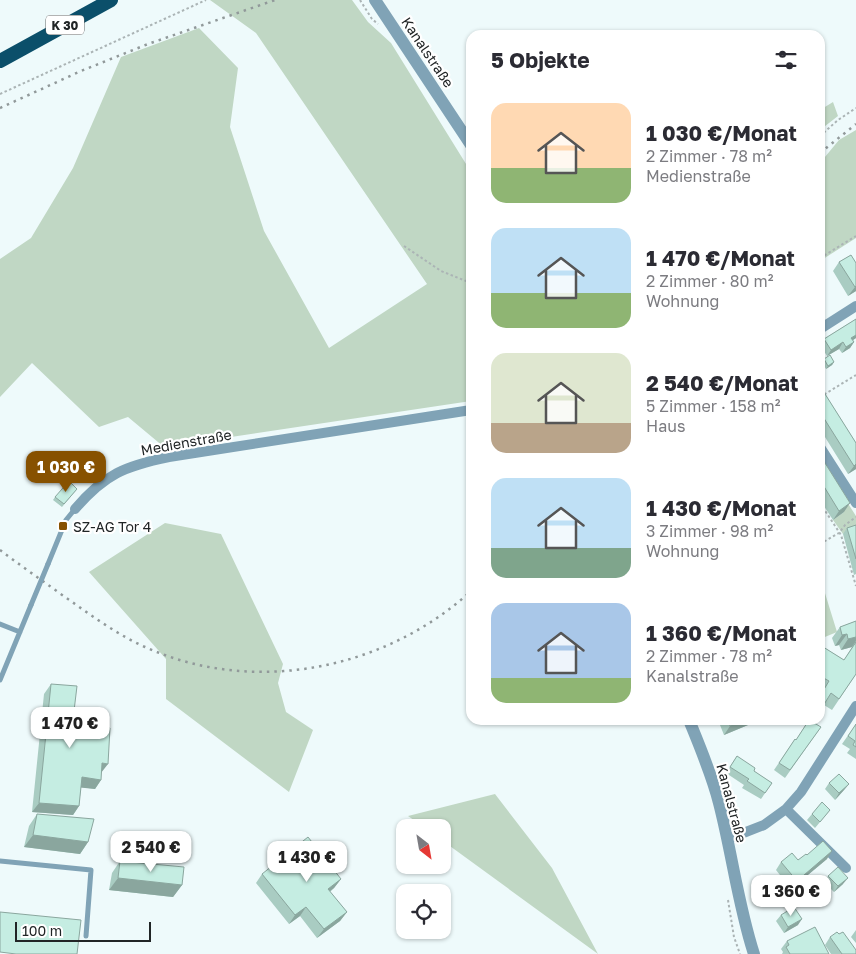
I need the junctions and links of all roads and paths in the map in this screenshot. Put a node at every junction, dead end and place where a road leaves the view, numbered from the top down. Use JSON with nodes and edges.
{"nodes":[{"id":1,"x":94,"y":0,"type":"edge"},
{"id":2,"x":111,"y":0,"type":"edge"},
{"id":3,"x":206,"y":0,"type":"edge"},
{"id":4,"x":375,"y":0,"type":"edge"},
{"id":5,"x":19,"y":50,"type":"junction"},
{"id":6,"x":0,"y":61,"type":"edge"},
{"id":7,"x":0,"y":94,"type":"edge"},
{"id":8,"x":856,"y":108,"type":"edge"},
{"id":9,"x":825,"y":132,"type":"edge"},
{"id":10,"x":466,"y":137,"type":"edge"},
{"id":11,"x":856,"y":236,"type":"edge"},
{"id":12,"x":404,"y":246,"type":"dead end"},
{"id":13,"x":825,"y":255,"type":"edge"},
{"id":14,"x":466,"y":281,"type":"edge"},
{"id":15,"x":856,"y":306,"type":"edge"},
{"id":16,"x":825,"y":325,"type":"edge"},
{"id":17,"x":856,"y":375,"type":"edge"},
{"id":18,"x":825,"y":394,"type":"edge"},
{"id":19,"x":466,"y":411,"type":"edge"},
{"id":20,"x":825,"y":455,"type":"edge"},
{"id":21,"x":856,"y":503,"type":"edge"},
{"id":22,"x":75,"y":509,"type":"joint"},
{"id":23,"x":825,"y":511,"type":"edge"},
{"id":24,"x":856,"y":517,"type":"edge"},
{"id":25,"x":839,"y":534,"type":"junction"},
{"id":26,"x":825,"y":541,"type":"edge"},
{"id":27,"x":856,"y":586,"type":"edge"},
{"id":28,"x":0,"y":624,"type":"edge"},
{"id":29,"x":20,"y":632,"type":"junction"},
{"id":30,"x":0,"y":680,"type":"edge"},
{"id":31,"x":856,"y":706,"type":"edge"},
{"id":32,"x":691,"y":725,"type":"edge"},
{"id":33,"x":786,"y":809,"type":"junction"},
{"id":34,"x":728,"y":839,"type":"junction"},
{"id":35,"x":0,"y":861,"type":"edge"},
{"id":36,"x":846,"y":868,"type":"dead end"},
{"id":37,"x":728,"y":899,"type":"dead end"},
{"id":38,"x":86,"y":936,"type":"dead end"},
{"id":39,"x":740,"y":954,"type":"edge"},
{"id":40,"x":754,"y":954,"type":"edge"}],
"edges":[{"from":1,"to":5,"type":"highway"},
{"from":2,"to":5,"type":"highway","number":"K 30"},
{"from":3,"to":7,"type":"path"},
{"from":4,"to":10,"type":"street","name":"Kanalstraße"},
{"from":5,"to":6,"type":"highway","number":"K 30"},
{"from":8,"to":9,"type":"path"},
{"from":11,"to":13,"type":"path"},
{"from":12,"to":14,"type":"path"},
{"from":15,"to":16,"type":"street"},
{"from":17,"to":18,"type":"path"},
{"from":19,"to":22,"type":"street","name":"Medienstraße"},
{"from":20,"to":21,"type":"street"},
{"from":22,"to":29,"type":"lane","name":"Medienstraße","bridge":true},
{"from":23,"to":25,"type":"path"},
{"from":24,"to":25,"type":"path"},
{"from":25,"to":26,"type":"path"},
{"from":25,"to":27,"type":"path"},
{"from":28,"to":29,"type":"lane"},
{"from":29,"to":30,"type":"lane","name":"Medienstraße"},
{"from":31,"to":33,"type":"street"},
{"from":32,"to":34,"type":"street","name":"Kanalstraße"},
{"from":33,"to":34,"type":"street"},
{"from":33,"to":36,"type":"street"},
{"from":34,"to":40,"type":"street","name":"Kanalstraße"},
{"from":35,"to":38,"type":"lane"},
{"from":37,"to":39,"type":"path"}]}
